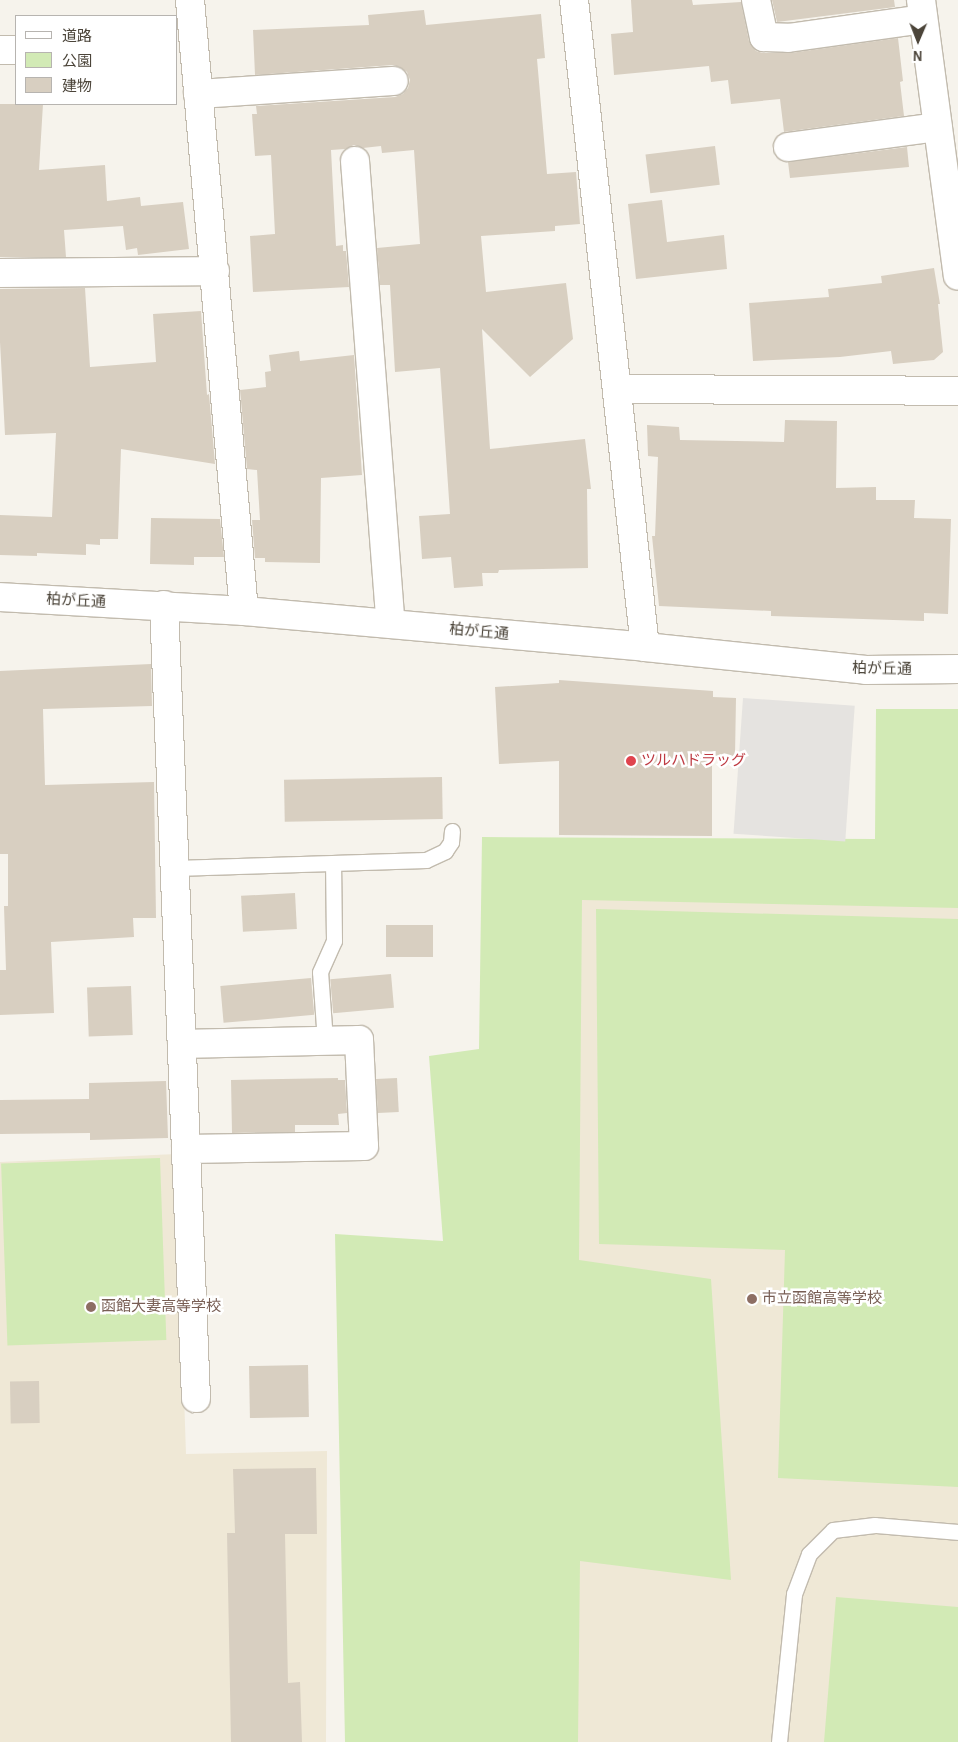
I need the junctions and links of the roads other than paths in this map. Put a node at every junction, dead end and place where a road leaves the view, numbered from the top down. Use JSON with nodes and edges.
{"nodes":[{"id":1,"x":190,"y":0,"type":"edge"},
{"id":2,"x":574,"y":0,"type":"edge"},
{"id":3,"x":756,"y":0,"type":"edge"},
{"id":4,"x":922,"y":9,"type":"edge"},
{"id":5,"x":0,"y":50,"type":"edge"},
{"id":6,"x":15,"y":50,"type":"edge"},
{"id":7,"x":186,"y":52,"type":"edge"},
{"id":8,"x":394,"y":81,"type":"dead end"},
{"id":9,"x":198,"y":94,"type":"junction"},
{"id":10,"x":938,"y":127,"type":"junction"},
{"id":11,"x":788,"y":147,"type":"dead end"},
{"id":12,"x":355,"y":161,"type":"dead end"},
{"id":13,"x":215,"y":271,"type":"junction"},
{"id":14,"x":0,"y":273,"type":"edge"},
{"id":15,"x":958,"y":276,"type":"edge"},
{"id":16,"x":618,"y":389,"type":"junction"},
{"id":17,"x":958,"y":391,"type":"edge"},
{"id":18,"x":0,"y":597,"type":"edge"},
{"id":19,"x":164,"y":606,"type":"junction"},
{"id":20,"x":244,"y":611,"type":"junction"},
{"id":21,"x":391,"y":624,"type":"junction"},
{"id":22,"x":646,"y":647,"type":"junction"},
{"id":23,"x":958,"y":669,"type":"edge"},
{"id":24,"x":452,"y":831,"type":"dead end"},
{"id":25,"x":333,"y":864,"type":"junction"},
{"id":26,"x":175,"y":868,"type":"junction"},
{"id":27,"x":325,"y":1041,"type":"junction"},
{"id":28,"x":182,"y":1044,"type":"junction"},
{"id":29,"x":186,"y":1149,"type":"junction"},
{"id":30,"x":196,"y":1398,"type":"dead end"},
{"id":31,"x":958,"y":1532,"type":"edge"},
{"id":32,"x":779,"y":1742,"type":"edge"}],
"edges":[{"from":1,"to":7,"type":"street"},
{"from":2,"to":16,"type":"street"},
{"from":3,"to":4,"type":"street"},
{"from":4,"to":10,"type":"street"},
{"from":5,"to":6,"type":"street"},
{"from":7,"to":9,"type":"street"},
{"from":8,"to":9,"type":"street"},
{"from":9,"to":13,"type":"street"},
{"from":10,"to":11,"type":"street"},
{"from":10,"to":15,"type":"street"},
{"from":12,"to":21,"type":"street"},
{"from":13,"to":14,"type":"street"},
{"from":13,"to":20,"type":"street"},
{"from":16,"to":17,"type":"street"},
{"from":16,"to":22,"type":"street"},
{"from":18,"to":19,"type":"street","name":"柏が丘通"},
{"from":19,"to":20,"type":"street","name":"柏が丘通"},
{"from":19,"to":26,"type":"street"},
{"from":20,"to":21,"type":"street","name":"柏が丘通"},
{"from":21,"to":22,"type":"street","name":"柏が丘通"},
{"from":22,"to":23,"type":"street","name":"柏が丘通"},
{"from":24,"to":25,"type":"lane"},
{"from":25,"to":26,"type":"lane"},
{"from":25,"to":27,"type":"lane"},
{"from":26,"to":28,"type":"street"},
{"from":27,"to":28,"type":"street"},
{"from":27,"to":29,"type":"street"},
{"from":28,"to":29,"type":"street"},
{"from":29,"to":30,"type":"street"},
{"from":31,"to":32,"type":"lane"}]}
